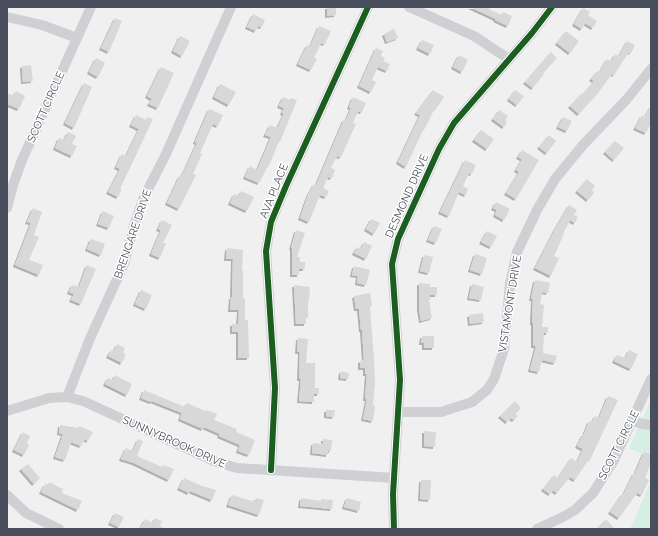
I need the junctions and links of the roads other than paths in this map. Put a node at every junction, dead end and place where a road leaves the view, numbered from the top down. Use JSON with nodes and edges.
{"nodes":[{"id":1,"x":91,"y":7,"type":"edge"},
{"id":2,"x":231,"y":7,"type":"edge"},
{"id":3,"x":368,"y":7,"type":"edge"},
{"id":4,"x":409,"y":7,"type":"edge"},
{"id":5,"x":552,"y":7,"type":"edge"},
{"id":6,"x":7,"y":17,"type":"edge"},
{"id":7,"x":77,"y":38,"type":"junction"},
{"id":8,"x":509,"y":60,"type":"junction"},
{"id":9,"x":651,"y":69,"type":"edge"},
{"id":10,"x":7,"y":208,"type":"edge"},
{"id":11,"x":651,"y":378,"type":"edge"},
{"id":12,"x":67,"y":397,"type":"junction"},
{"id":13,"x":7,"y":411,"type":"edge"},
{"id":14,"x":398,"y":412,"type":"junction"},
{"id":15,"x":632,"y":420,"type":"junction"},
{"id":16,"x":651,"y":425,"type":"edge"},
{"id":17,"x":271,"y":470,"type":"junction"},
{"id":18,"x":394,"y":478,"type":"junction"},
{"id":19,"x":7,"y":495,"type":"edge"},
{"id":20,"x":59,"y":529,"type":"edge"},
{"id":21,"x":394,"y":529,"type":"edge"},
{"id":22,"x":537,"y":529,"type":"edge"}],
"edges":[{"from":1,"to":7,"type":"street","name":"SCOTT CIRCLE"},
{"from":2,"to":12,"type":"street","name":"BRENGARE DRIVE"},
{"from":3,"to":17,"type":"street","name":"AVA PLACE"},
{"from":4,"to":8,"type":"street"},
{"from":5,"to":8,"type":"street","name":"DESMOND DRIVE"},
{"from":6,"to":7,"type":"street"},
{"from":7,"to":10,"type":"street","name":"SCOTT CIRCLE"},
{"from":8,"to":14,"type":"street","name":"DESMOND DRIVE"},
{"from":9,"to":14,"type":"street","name":"VISTAMONT DRIVE"},
{"from":11,"to":15,"type":"street","name":"SCOTT CIRCLE"},
{"from":12,"to":13,"type":"street","name":"SUNNYBROOK DRIVE"},
{"from":12,"to":17,"type":"street","name":"SUNNYBROOK DRIVE"},
{"from":14,"to":18,"type":"street","name":"DESMOND DRIVE"},
{"from":15,"to":16,"type":"street"},
{"from":15,"to":22,"type":"street","name":"SCOTT CIRCLE"},
{"from":17,"to":18,"type":"street","name":"SUNNYBROOK DRIVE"},
{"from":18,"to":21,"type":"street","name":"DESMOND DRIVE"},
{"from":19,"to":20,"type":"street"}]}
